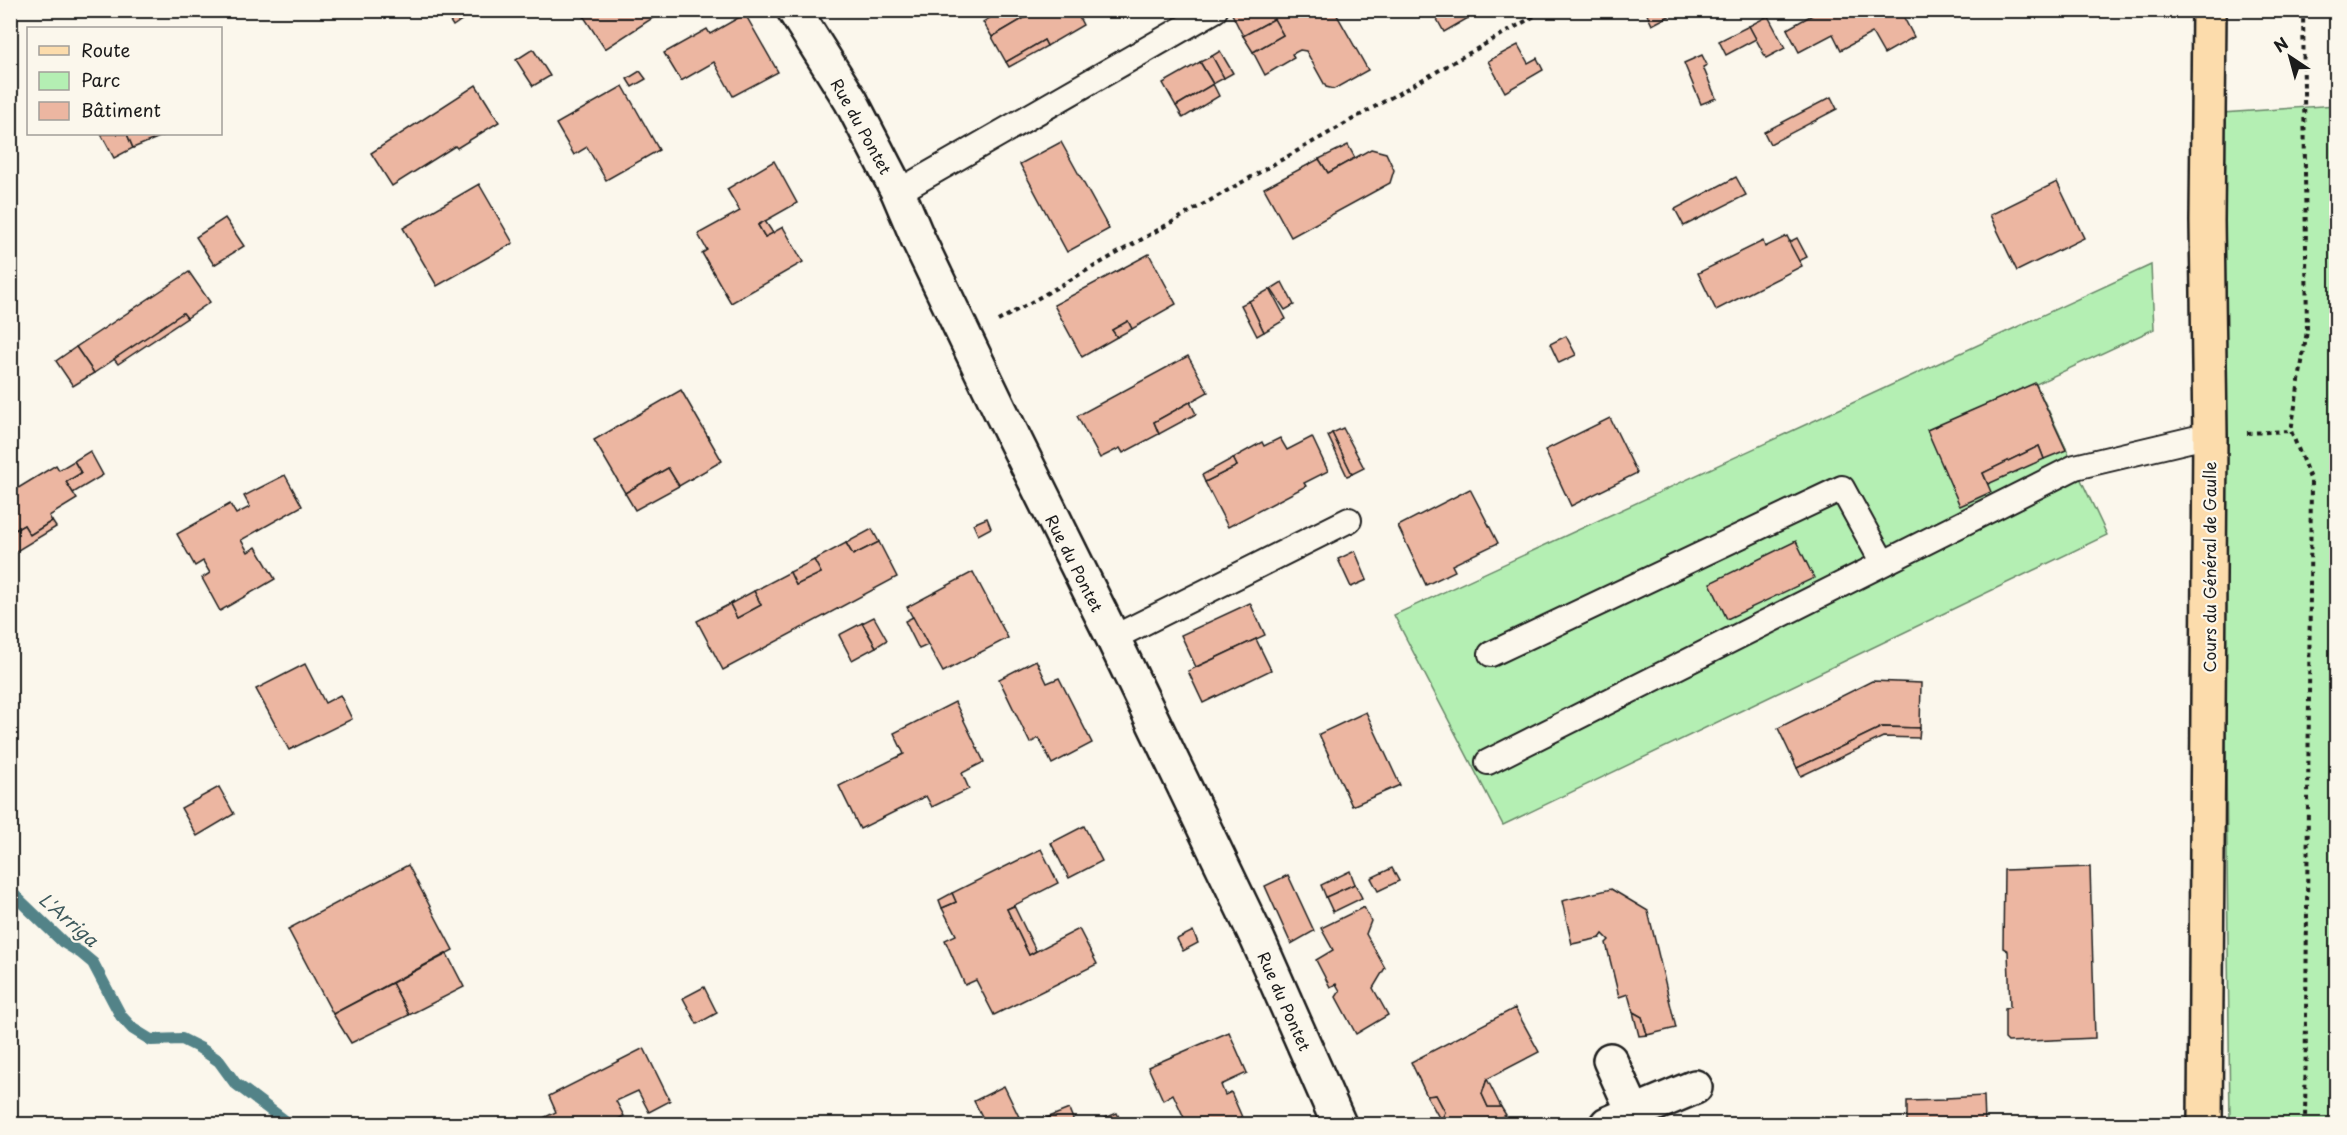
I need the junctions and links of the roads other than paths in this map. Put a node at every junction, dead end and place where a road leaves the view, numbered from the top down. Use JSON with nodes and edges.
{"nodes":[{"id":1,"x":794,"y":10,"type":"edge"},
{"id":2,"x":1215,"y":10,"type":"edge"},
{"id":3,"x":2209,"y":10,"type":"edge"},
{"id":4,"x":898,"y":192,"type":"junction"},
{"id":5,"x":2210,"y":435,"type":"junction"},
{"id":6,"x":1349,"y":520,"type":"dead end"},
{"id":7,"x":1883,"y":563,"type":"junction"},
{"id":8,"x":1113,"y":638,"type":"junction"},
{"id":9,"x":1491,"y":654,"type":"dead end"},
{"id":10,"x":1488,"y":762,"type":"dead end"},
{"id":11,"x":1610,"y":1060,"type":"dead end"},
{"id":12,"x":1695,"y":1087,"type":"dead end"},
{"id":13,"x":1620,"y":1119,"type":"edge"},
{"id":14,"x":1340,"y":1125,"type":"edge"},
{"id":15,"x":2205,"y":1125,"type":"edge"}],
"edges":[{"from":1,"to":4,"type":"street","name":"Rue du Pontet"},
{"from":2,"to":4,"type":"lane"},
{"from":3,"to":5,"type":"main road","name":"Cours du Général de Gaulle"},
{"from":4,"to":8,"type":"street","name":"Rue du Pontet"},
{"from":5,"to":7,"type":"lane"},
{"from":5,"to":15,"type":"main road","name":"Cours du Général de Gaulle"},
{"from":6,"to":8,"type":"lane"},
{"from":7,"to":9,"type":"lane"},
{"from":7,"to":10,"type":"lane"},
{"from":8,"to":14,"type":"street","name":"Rue du Pontet"},
{"from":11,"to":13,"type":"street"},
{"from":12,"to":13,"type":"street"}]}
